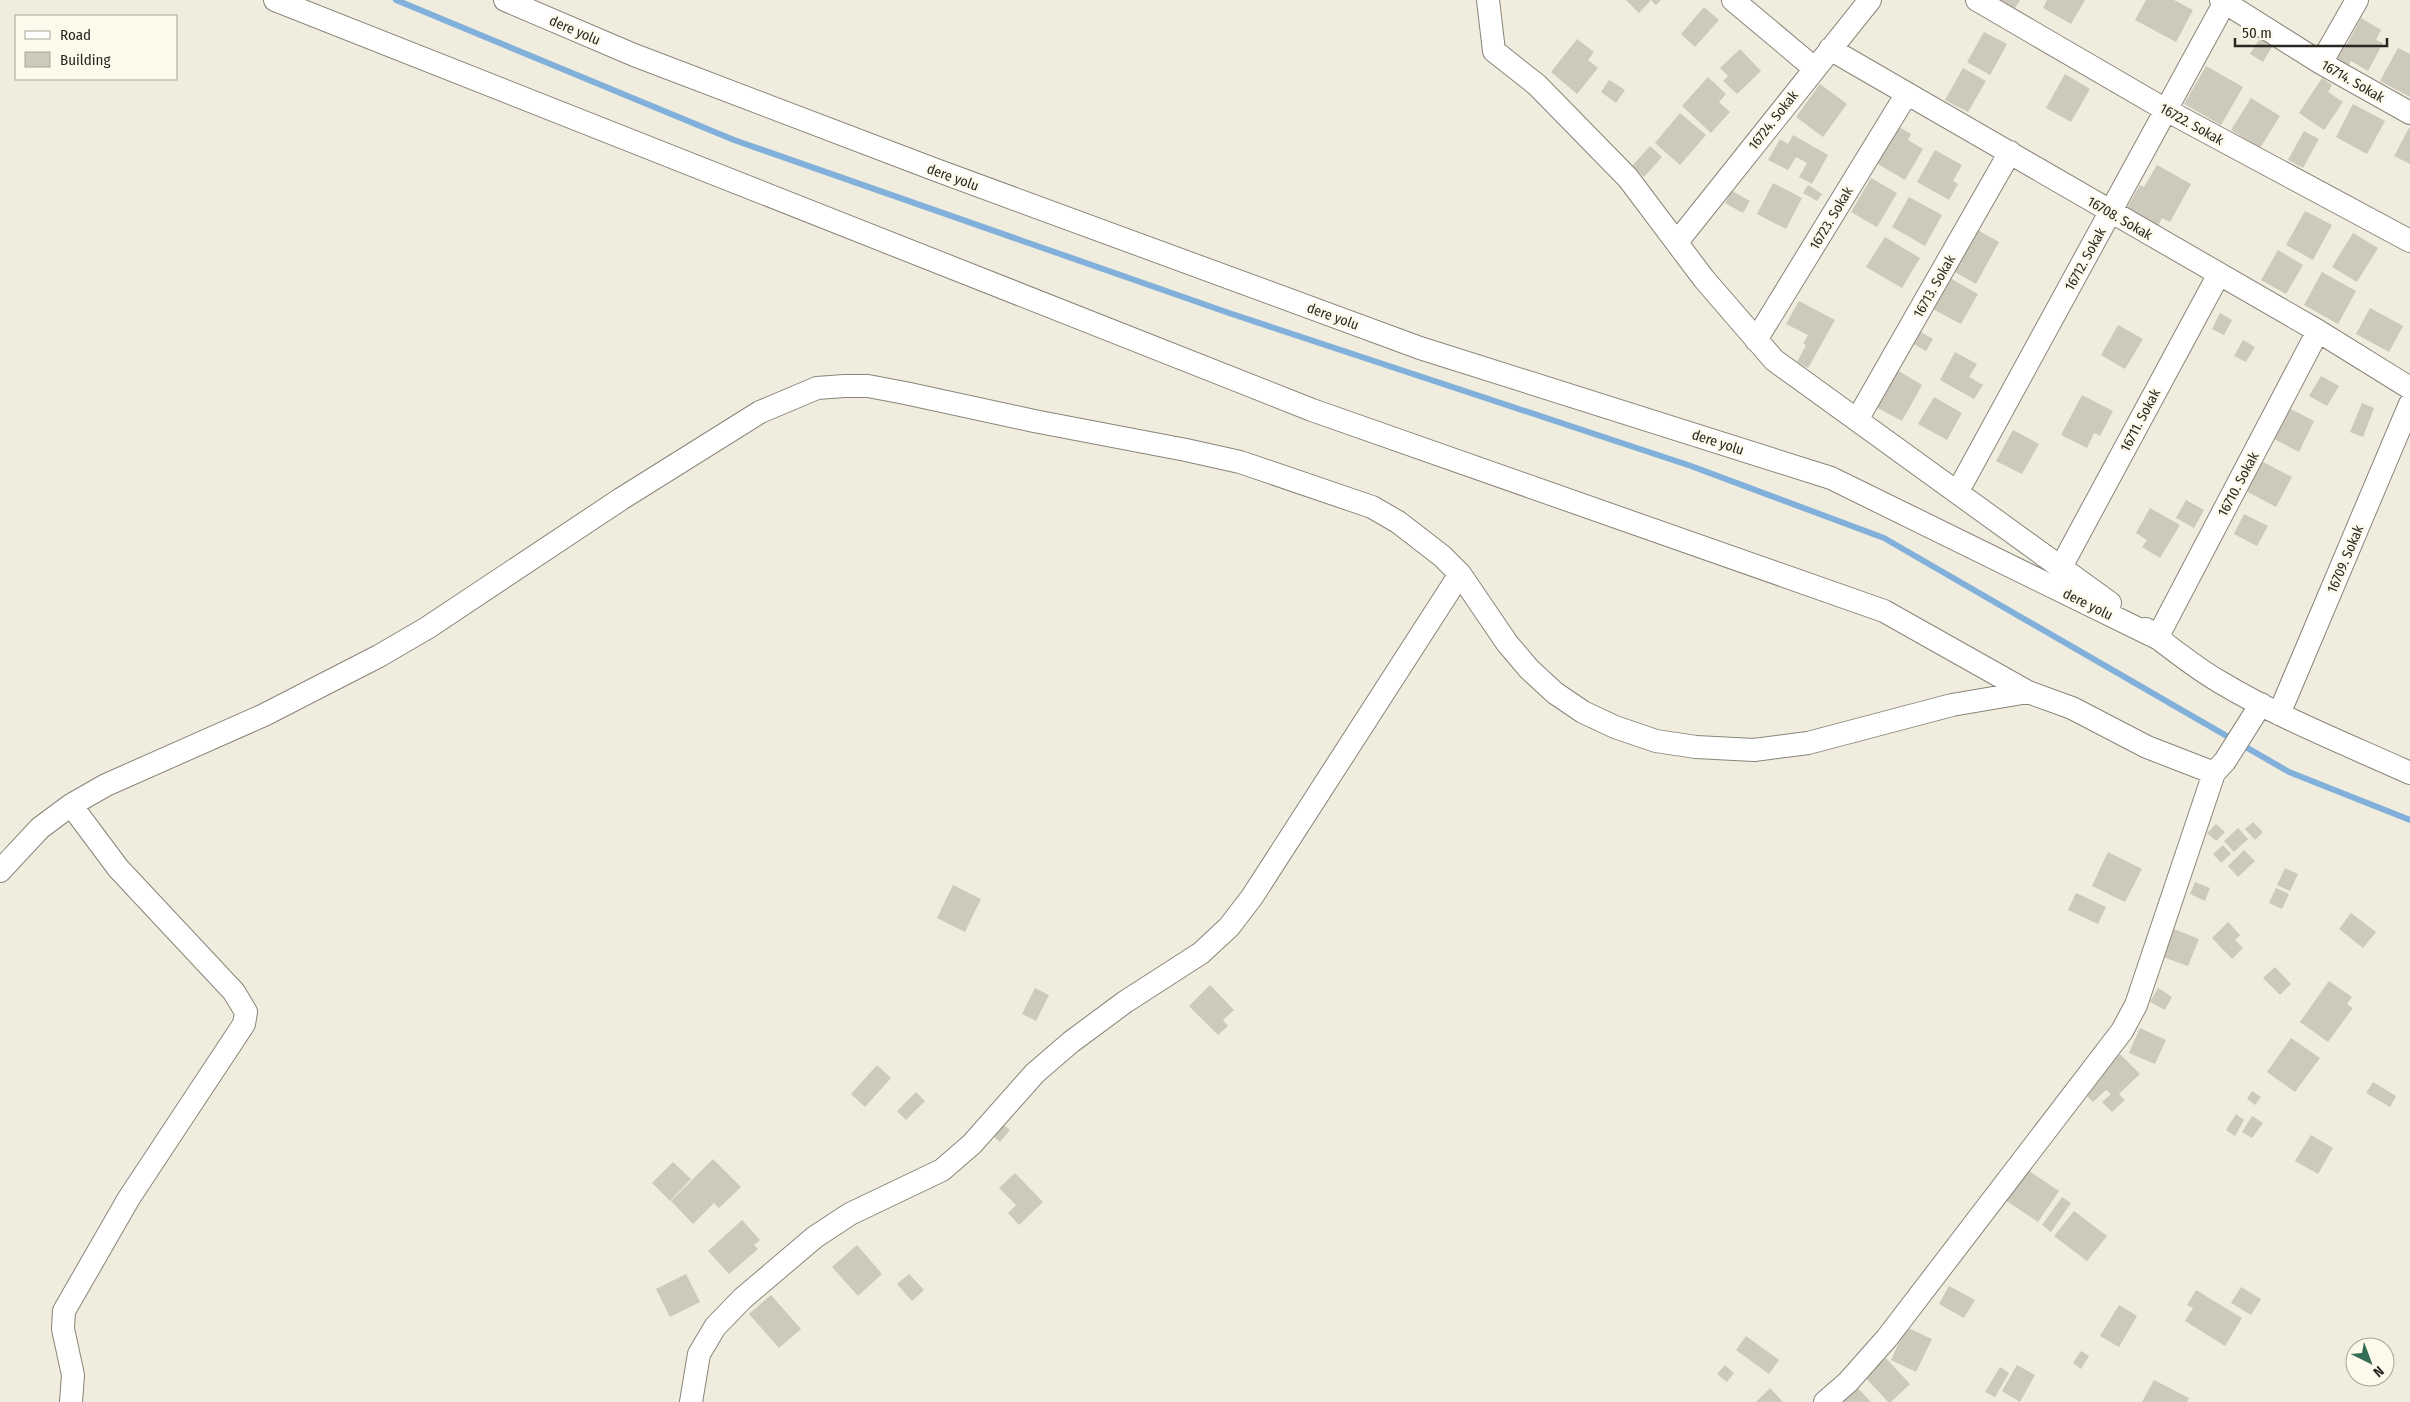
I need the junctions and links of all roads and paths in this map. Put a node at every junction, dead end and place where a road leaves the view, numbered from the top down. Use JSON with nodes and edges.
{"nodes":[{"id":1,"x":275,"y":0,"type":"edge"},
{"id":2,"x":505,"y":0,"type":"edge"},
{"id":3,"x":1488,"y":0,"type":"edge"},
{"id":4,"x":1733,"y":0,"type":"edge"},
{"id":5,"x":1870,"y":0,"type":"edge"},
{"id":6,"x":1977,"y":0,"type":"edge"},
{"id":7,"x":2357,"y":0,"type":"edge"},
{"id":8,"x":2224,"y":1,"type":"edge"},
{"id":9,"x":1830,"y":49,"type":"junction"},
{"id":10,"x":2321,"y":63,"type":"junction"},
{"id":11,"x":1814,"y":68,"type":"junction"},
{"id":12,"x":1906,"y":95,"type":"junction"},
{"id":13,"x":2166,"y":110,"type":"junction"},
{"id":14,"x":2410,"y":113,"type":"edge"},
{"id":15,"x":2010,"y":152,"type":"junction"},
{"id":16,"x":2110,"y":213,"type":"junction"},
{"id":17,"x":1677,"y":242,"type":"junction"},
{"id":18,"x":2410,"y":242,"type":"edge"},
{"id":19,"x":2219,"y":274,"type":"junction"},
{"id":20,"x":2318,"y":331,"type":"junction"},
{"id":21,"x":1756,"y":340,"type":"junction"},
{"id":22,"x":2410,"y":388,"type":"edge"},
{"id":23,"x":2410,"y":404,"type":"edge"},
{"id":24,"x":1857,"y":420,"type":"junction"},
{"id":25,"x":1958,"y":491,"type":"junction"},
{"id":26,"x":2061,"y":567,"type":"junction"},
{"id":27,"x":1460,"y":574,"type":"junction"},
{"id":28,"x":2157,"y":638,"type":"junction"},
{"id":29,"x":2028,"y":692,"type":"junction"},
{"id":30,"x":2270,"y":709,"type":"junction"},
{"id":31,"x":2219,"y":767,"type":"junction"},
{"id":32,"x":2410,"y":772,"type":"edge"},
{"id":33,"x":71,"y":805,"type":"junction"},
{"id":34,"x":0,"y":871,"type":"edge"},
{"id":35,"x":72,"y":1402,"type":"edge"},
{"id":36,"x":691,"y":1402,"type":"edge"},
{"id":37,"x":1825,"y":1402,"type":"edge"}],
"edges":[{"from":1,"to":29,"type":"street"},
{"from":2,"to":28,"type":"street","name":"dere yolu"},
{"from":3,"to":17,"type":"street"},
{"from":4,"to":11,"type":"street"},
{"from":5,"to":9,"type":"street","name":"16724. Sokak"},
{"from":6,"to":13,"type":"street","name":"16722. Sokak"},
{"from":7,"to":10,"type":"street"},
{"from":8,"to":10,"type":"street","name":"16714. Sokak"},
{"from":8,"to":13,"type":"street","name":"16712. Sokak"},
{"from":9,"to":11,"type":"street","name":"16724. Sokak"},
{"from":9,"to":12,"type":"street","name":"16708. Sokak"},
{"from":10,"to":14,"type":"street","name":"16714. Sokak"},
{"from":11,"to":17,"type":"street","name":"16724. Sokak"},
{"from":12,"to":15,"type":"street","name":"16708. Sokak"},
{"from":12,"to":21,"type":"street","name":"16723. Sokak"},
{"from":13,"to":16,"type":"street","name":"16712. Sokak"},
{"from":13,"to":18,"type":"street","name":"16722. Sokak"},
{"from":15,"to":16,"type":"street","name":"16708. Sokak"},
{"from":15,"to":24,"type":"street","name":"16713. Sokak"},
{"from":16,"to":19,"type":"street","name":"16708. Sokak"},
{"from":16,"to":25,"type":"street","name":"16712. Sokak"},
{"from":17,"to":21,"type":"street"},
{"from":19,"to":20,"type":"street","name":"16708. Sokak"},
{"from":19,"to":26,"type":"street","name":"16711. Sokak"},
{"from":20,"to":22,"type":"street","name":"16708. Sokak"},
{"from":20,"to":28,"type":"street","name":"16710. Sokak"},
{"from":21,"to":24,"type":"street"},
{"from":23,"to":30,"type":"street","name":"16709. Sokak"},
{"from":24,"to":25,"type":"street"},
{"from":25,"to":26,"type":"street"},
{"from":26,"to":28,"type":"street"},
{"from":27,"to":29,"type":"street"},
{"from":27,"to":33,"type":"street"},
{"from":27,"to":36,"type":"street"},
{"from":28,"to":30,"type":"street"},
{"from":29,"to":31,"type":"street"},
{"from":30,"to":31,"type":"street","name":"16709. Sokak"},
{"from":30,"to":32,"type":"street"},
{"from":31,"to":37,"type":"street","name":"16709. Sokak"},
{"from":33,"to":34,"type":"street"},
{"from":33,"to":35,"type":"street"}]}
